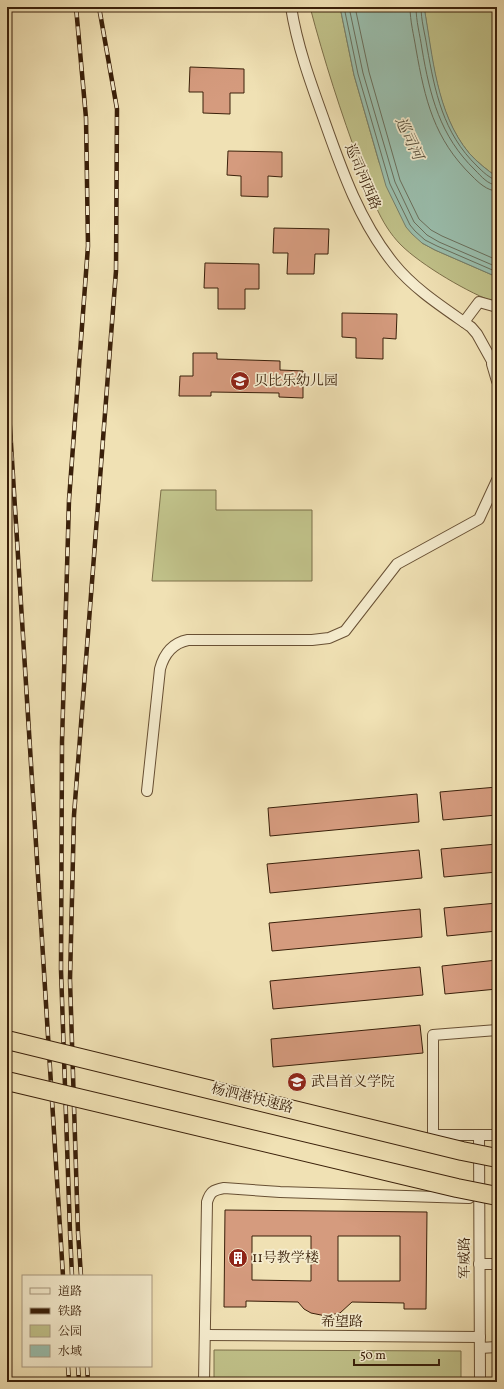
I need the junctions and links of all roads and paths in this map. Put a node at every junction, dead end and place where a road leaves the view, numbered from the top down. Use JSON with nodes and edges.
{"nodes":[{"id":1,"x":291,"y":7,"type":"edge"},
{"id":2,"x":497,"y":307,"type":"edge"},
{"id":3,"x":464,"y":322,"type":"junction"},
{"id":4,"x":491,"y":360,"type":"junction"},
{"id":5,"x":497,"y":370,"type":"edge"},
{"id":6,"x":497,"y":381,"type":"edge"},
{"id":7,"x":497,"y":480,"type":"edge"},
{"id":8,"x":147,"y":791,"type":"dead end"},
{"id":9,"x":497,"y":1030,"type":"edge"},
{"id":10,"x":7,"y":1040,"type":"edge"},
{"id":11,"x":7,"y":1081,"type":"edge"},
{"id":12,"x":479,"y":1135,"type":"junction"},
{"id":13,"x":497,"y":1135,"type":"edge"},
{"id":14,"x":497,"y":1158,"type":"edge"},
{"id":15,"x":497,"y":1196,"type":"edge"},
{"id":16,"x":479,"y":1198,"type":"junction"},
{"id":17,"x":480,"y":1264,"type":"junction"},
{"id":18,"x":497,"y":1264,"type":"edge"},
{"id":19,"x":205,"y":1335,"type":"junction"},
{"id":20,"x":480,"y":1336,"type":"junction"},
{"id":21,"x":497,"y":1347,"type":"edge"},
{"id":22,"x":480,"y":1348,"type":"junction"},
{"id":23,"x":204,"y":1382,"type":"edge"},
{"id":24,"x":480,"y":1382,"type":"edge"}],
"edges":[{"from":1,"to":3,"type":"street","name":"巡司河西路"},
{"from":2,"to":3,"type":"street"},
{"from":3,"to":4,"type":"street","name":"巡司河西路"},
{"from":4,"to":5,"type":"street"},
{"from":4,"to":6,"type":"street"},
{"from":7,"to":8,"type":"street"},
{"from":9,"to":12,"type":"street"},
{"from":10,"to":14,"type":"highway","name":"杨泗港快速路","bridge":true},
{"from":11,"to":15,"type":"highway","bridge":true},
{"from":12,"to":13,"type":"street"},
{"from":12,"to":16,"type":"street","name":"军威路"},
{"from":16,"to":17,"type":"street","name":"军威路"},
{"from":16,"to":19,"type":"street"},
{"from":17,"to":18,"type":"street"},
{"from":17,"to":20,"type":"street","name":"军威路"},
{"from":19,"to":20,"type":"street","name":"希望路"},
{"from":19,"to":23,"type":"street"},
{"from":20,"to":22,"type":"street","name":"军威路"},
{"from":21,"to":22,"type":"street"},
{"from":22,"to":24,"type":"street","name":"军威路"}]}
